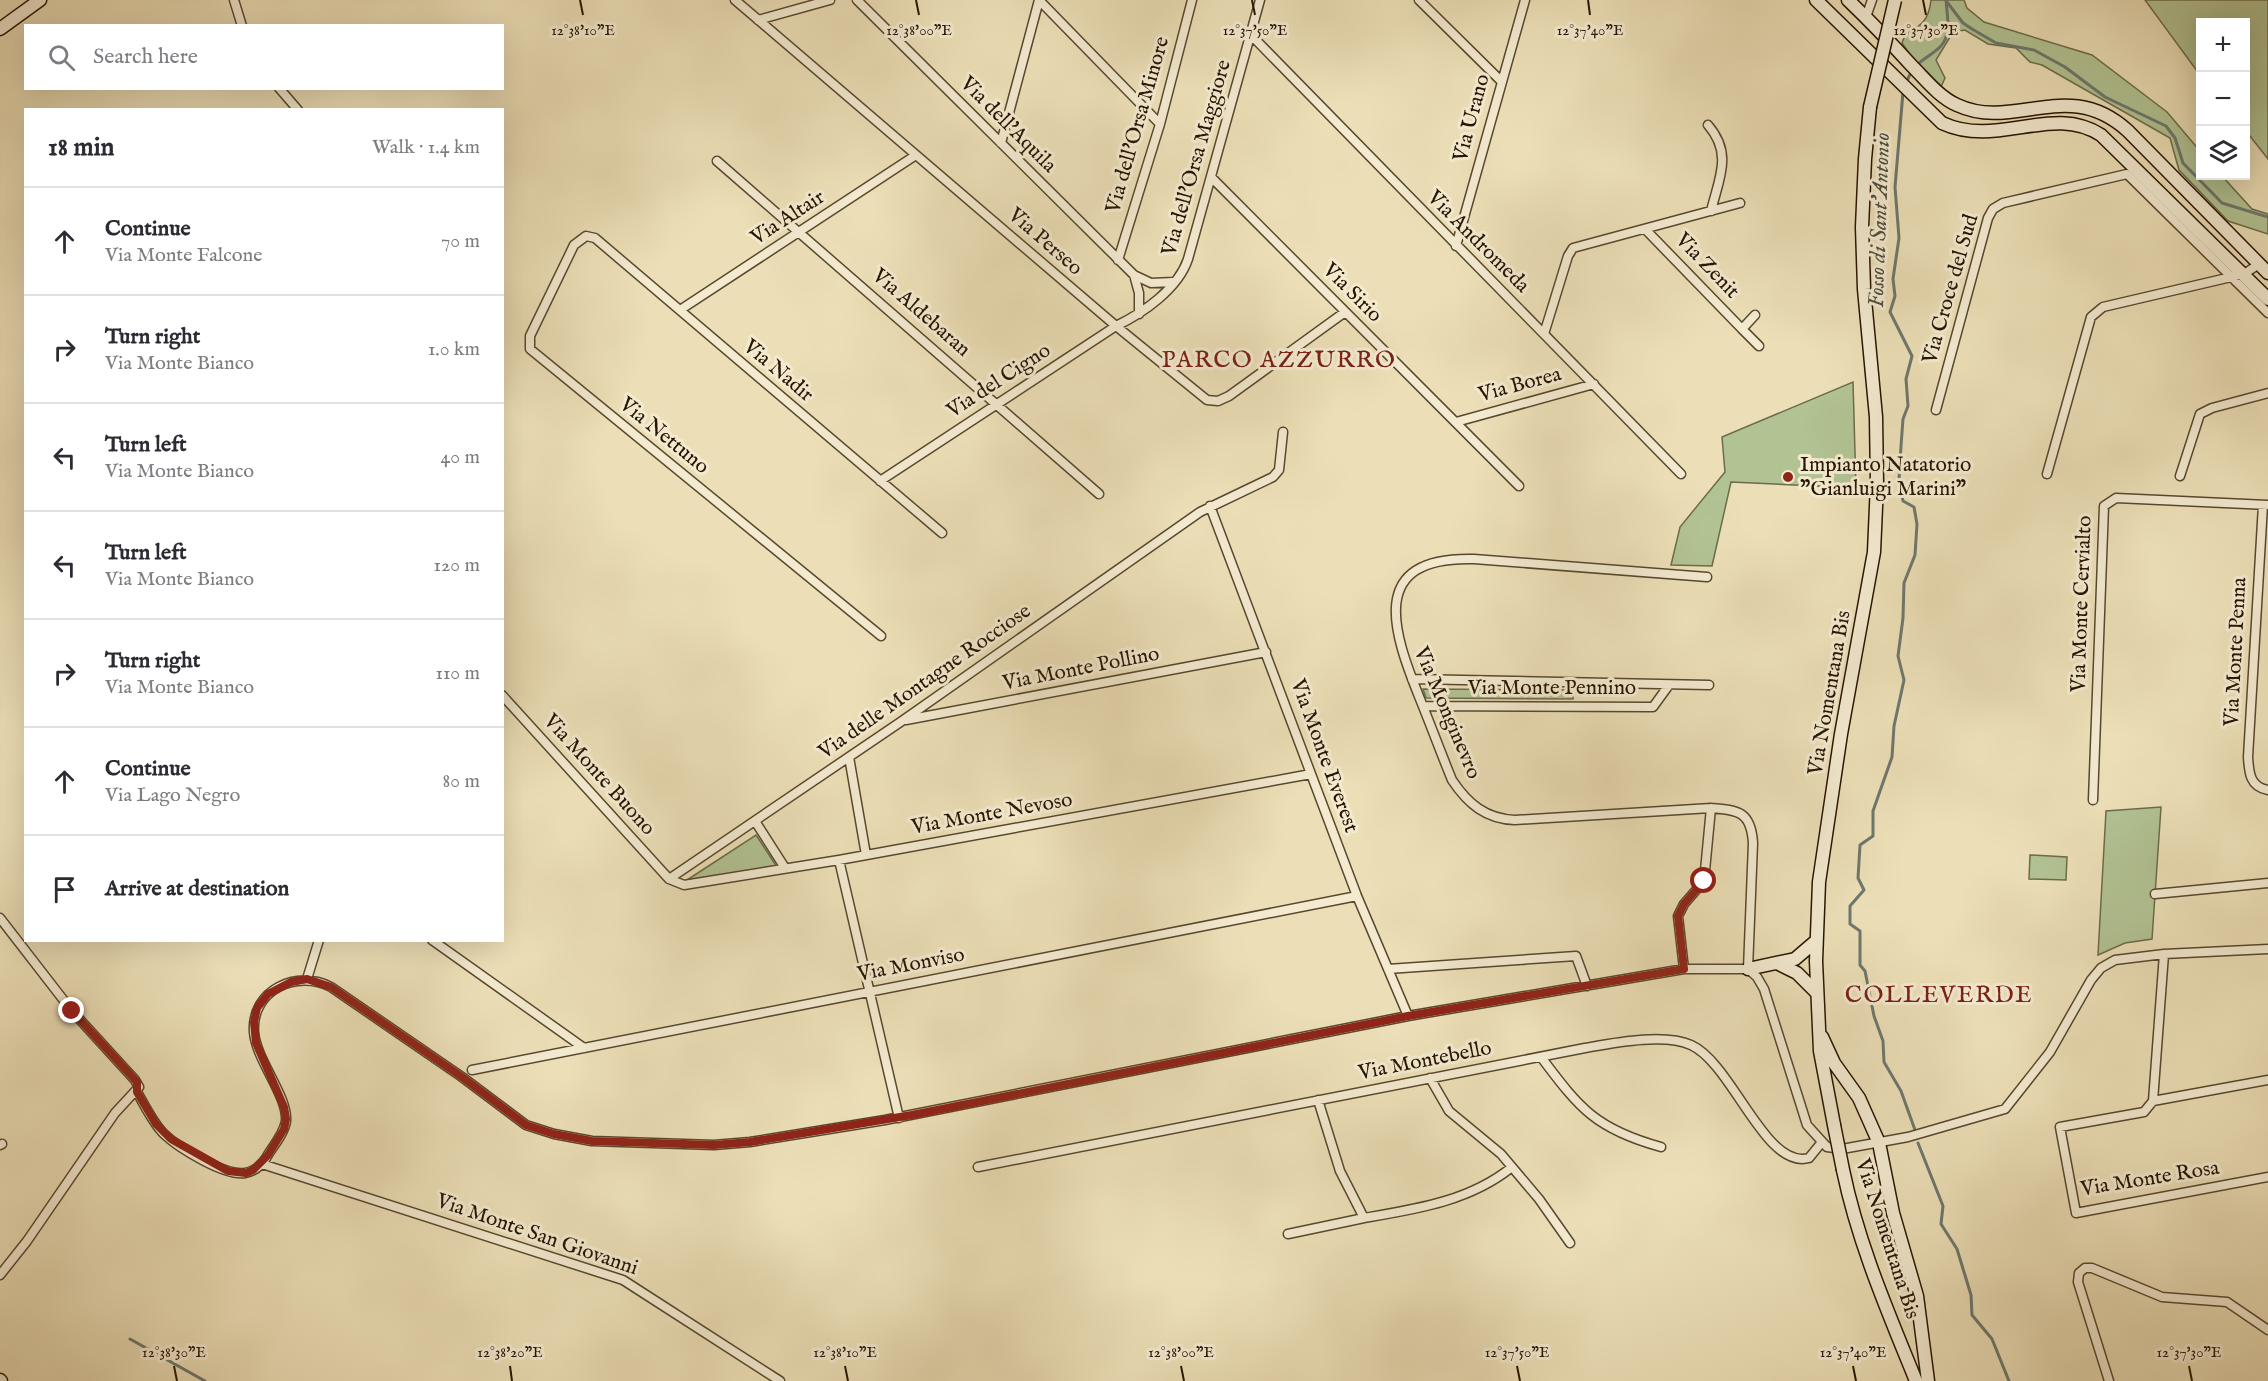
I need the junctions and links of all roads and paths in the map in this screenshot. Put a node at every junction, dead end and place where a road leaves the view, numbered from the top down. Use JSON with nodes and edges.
{"nodes":[{"id":1,"x":40,"y":0,"type":"edge"},
{"id":2,"x":234,"y":0,"type":"edge"},
{"id":3,"x":735,"y":0,"type":"edge"},
{"id":4,"x":830,"y":0,"type":"edge"},
{"id":5,"x":857,"y":0,"type":"edge"},
{"id":6,"x":1039,"y":0,"type":"edge"},
{"id":7,"x":1192,"y":0,"type":"edge"},
{"id":8,"x":1260,"y":0,"type":"edge"},
{"id":9,"x":1419,"y":0,"type":"edge"},
{"id":10,"x":1525,"y":0,"type":"edge"},
{"id":11,"x":1816,"y":0,"type":"edge"},
{"id":12,"x":1848,"y":0,"type":"edge"},
{"id":13,"x":1872,"y":0,"type":"edge"},
{"id":14,"x":1895,"y":0,"type":"edge"},
{"id":15,"x":1866,"y":17,"type":"junction"},
{"id":16,"x":758,"y":20,"type":"junction"},
{"id":17,"x":241,"y":24,"type":"edge"},
{"id":18,"x":0,"y":29,"type":"edge"},
{"id":19,"x":1251,"y":35,"type":"junction"},
{"id":20,"x":1501,"y":81,"type":"junction"},
{"id":21,"x":281,"y":90,"type":"edge"},
{"id":22,"x":296,"y":108,"type":"edge"},
{"id":23,"x":1160,"y":124,"type":"junction"},
{"id":24,"x":1708,"y":124,"type":"dead end"},
{"id":25,"x":1001,"y":143,"type":"junction"},
{"id":26,"x":916,"y":155,"type":"junction"},
{"id":27,"x":717,"y":161,"type":"dead end"},
{"id":28,"x":1211,"y":177,"type":"junction"},
{"id":29,"x":1740,"y":203,"type":"dead end"},
{"id":30,"x":1711,"y":211,"type":"junction"},
{"id":31,"x":1645,"y":229,"type":"junction"},
{"id":32,"x":799,"y":232,"type":"junction"},
{"id":33,"x":591,"y":236,"type":"joint"},
{"id":34,"x":1456,"y":246,"type":"junction"},
{"id":35,"x":1118,"y":260,"type":"junction"},
{"id":36,"x":2264,"y":268,"type":"edge"},
{"id":37,"x":1134,"y":275,"type":"junction"},
{"id":38,"x":2237,"y":275,"type":"junction"},
{"id":39,"x":1174,"y":282,"type":"junction"},
{"id":40,"x":2268,"y":299,"type":"edge"},
{"id":41,"x":680,"y":310,"type":"junction"},
{"id":42,"x":1345,"y":312,"type":"junction"},
{"id":43,"x":2268,"y":313,"type":"edge"},
{"id":44,"x":1139,"y":314,"type":"junction"},
{"id":45,"x":1755,"y":315,"type":"dead end"},
{"id":46,"x":1116,"y":326,"type":"junction"},
{"id":47,"x":1742,"y":329,"type":"junction"},
{"id":48,"x":1544,"y":334,"type":"junction"},
{"id":49,"x":1759,"y":346,"type":"dead end"},
{"id":50,"x":1594,"y":384,"type":"junction"},
{"id":51,"x":2268,"y":393,"type":"edge"},
{"id":52,"x":998,"y":403,"type":"junction"},
{"id":53,"x":1936,"y":410,"type":"dead end"},
{"id":54,"x":1456,"y":422,"type":"junction"},
{"id":55,"x":1283,"y":432,"type":"dead end"},
{"id":56,"x":1681,"y":474,"type":"dead end"},
{"id":57,"x":2047,"y":474,"type":"dead end"},
{"id":58,"x":2180,"y":476,"type":"dead end"},
{"id":59,"x":880,"y":481,"type":"junction"},
{"id":60,"x":1519,"y":486,"type":"dead end"},
{"id":61,"x":1099,"y":494,"type":"dead end"},
{"id":62,"x":2265,"y":505,"type":"edge"},
{"id":63,"x":1210,"y":506,"type":"junction"},
{"id":64,"x":942,"y":533,"type":"dead end"},
{"id":65,"x":1707,"y":577,"type":"dead end"},
{"id":66,"x":881,"y":636,"type":"dead end"},
{"id":67,"x":1266,"y":652,"type":"junction"},
{"id":68,"x":1412,"y":679,"type":"junction"},
{"id":69,"x":1669,"y":685,"type":"junction"},
{"id":70,"x":1709,"y":685,"type":"dead end"},
{"id":71,"x":504,"y":697,"type":"edge"},
{"id":72,"x":1423,"y":706,"type":"junction"},
{"id":73,"x":902,"y":721,"type":"junction"},
{"id":74,"x":849,"y":757,"type":"junction"},
{"id":75,"x":1311,"y":774,"type":"junction"},
{"id":76,"x":2268,"y":790,"type":"edge"},
{"id":77,"x":2093,"y":800,"type":"dead end"},
{"id":78,"x":1711,"y":808,"type":"junction"},
{"id":79,"x":755,"y":821,"type":"junction"},
{"id":80,"x":866,"y":855,"type":"junction"},
{"id":81,"x":839,"y":860,"type":"junction"},
{"id":82,"x":785,"y":868,"type":"junction"},
{"id":83,"x":669,"y":879,"type":"junction"},
{"id":84,"x":2268,"y":883,"type":"edge"},
{"id":85,"x":2155,"y":894,"type":"dead end"},
{"id":86,"x":1357,"y":896,"type":"junction"},
{"id":87,"x":0,"y":918,"type":"edge"},
{"id":88,"x":1816,"y":941,"type":"junction"},
{"id":89,"x":318,"y":942,"type":"edge"},
{"id":90,"x":434,"y":942,"type":"edge"},
{"id":91,"x":2268,"y":949,"type":"edge"},
{"id":92,"x":2164,"y":954,"type":"junction"},
{"id":93,"x":1779,"y":964,"type":"junction"},
{"id":94,"x":1388,"y":969,"type":"junction"},
{"id":95,"x":1684,"y":969,"type":"junction"},
{"id":96,"x":1748,"y":969,"type":"junction"},
{"id":97,"x":307,"y":979,"type":"junction"},
{"id":98,"x":1587,"y":986,"type":"junction"},
{"id":99,"x":870,"y":991,"type":"junction"},
{"id":100,"x":1817,"y":993,"type":"junction"},
{"id":101,"x":1408,"y":1016,"type":"junction"},
{"id":102,"x":1819,"y":1026,"type":"junction"},
{"id":103,"x":584,"y":1048,"type":"junction"},
{"id":104,"x":1541,"y":1057,"type":"junction"},
{"id":105,"x":472,"y":1070,"type":"dead end"},
{"id":106,"x":1430,"y":1078,"type":"junction"},
{"id":107,"x":2268,"y":1080,"type":"edge"},
{"id":108,"x":137,"y":1092,"type":"junction"},
{"id":109,"x":1318,"y":1100,"type":"junction"},
{"id":110,"x":2153,"y":1101,"type":"junction"},
{"id":111,"x":899,"y":1118,"type":"junction"},
{"id":112,"x":1822,"y":1142,"type":"junction"},
{"id":113,"x":1879,"y":1143,"type":"junction"},
{"id":114,"x":1661,"y":1147,"type":"dead end"},
{"id":115,"x":262,"y":1164,"type":"junction"},
{"id":116,"x":978,"y":1167,"type":"dead end"},
{"id":117,"x":1512,"y":1167,"type":"junction"},
{"id":118,"x":2268,"y":1177,"type":"edge"},
{"id":119,"x":1364,"y":1218,"type":"junction"},
{"id":120,"x":1288,"y":1234,"type":"dead end"},
{"id":121,"x":1570,"y":1243,"type":"dead end"},
{"id":122,"x":0,"y":1275,"type":"edge"},
{"id":123,"x":2268,"y":1330,"type":"edge"},
{"id":124,"x":780,"y":1381,"type":"edge"},
{"id":125,"x":1916,"y":1381,"type":"edge"},
{"id":126,"x":1929,"y":1381,"type":"edge"},
{"id":127,"x":2109,"y":1381,"type":"edge"}],
"edges":[{"from":1,"to":18,"type":"main road"},
{"from":2,"to":17,"type":"street"},
{"from":3,"to":16,"type":"street","name":"Via Perseo"},
{"from":4,"to":16,"type":"street"},
{"from":5,"to":25,"type":"street","name":"Via dell'Aquila"},
{"from":6,"to":23,"type":"street"},
{"from":6,"to":25,"type":"street"},
{"from":7,"to":23,"type":"street","name":"Via dell'Orsa Minore"},
{"from":8,"to":19,"type":"street","name":"Via dell'Orsa Maggiore"},
{"from":9,"to":20,"type":"street"},
{"from":10,"to":20,"type":"street","name":"Via Urano"},
{"from":11,"to":38,"type":"main road"},
{"from":12,"to":15,"type":"main road"},
{"from":13,"to":15,"type":"street"},
{"from":14,"to":88,"type":"main road","name":"Via Nomentana Bis","bridge":true},
{"from":15,"to":36,"type":"main road"},
{"from":16,"to":26,"type":"street","name":"Via Perseo"},
{"from":19,"to":28,"type":"street","name":"Via dell'Orsa Maggiore"},
{"from":19,"to":34,"type":"street","name":"Via Andromeda"},
{"from":20,"to":34,"type":"street","name":"Via Urano"},
{"from":21,"to":22,"type":"street"},
{"from":23,"to":35,"type":"street","name":"Via dell'Orsa Minore"},
{"from":24,"to":30,"type":"street"},
{"from":25,"to":35,"type":"street","name":"Via dell'Aquila"},
{"from":26,"to":32,"type":"street","name":"Via Altair"},
{"from":26,"to":46,"type":"street","name":"Via Perseo"},
{"from":27,"to":32,"type":"street","name":"Via Aldebaran"},
{"from":28,"to":39,"type":"street","name":"Via dell'Orsa Maggiore"},
{"from":28,"to":42,"type":"street","name":"Via Sirio"},
{"from":29,"to":30,"type":"street"},
{"from":30,"to":31,"type":"street"},
{"from":31,"to":47,"type":"street","name":"Via Zenit"},
{"from":31,"to":48,"type":"street"},
{"from":32,"to":41,"type":"street","name":"Via Altair"},
{"from":32,"to":52,"type":"street","name":"Via Aldebaran"},
{"from":33,"to":41,"type":"street","name":"Via Nadir"},
{"from":33,"to":66,"type":"street","name":"Via Nettuno"},
{"from":34,"to":48,"type":"street","name":"Via Andromeda"},
{"from":35,"to":37,"type":"street","name":"Via dell'Aquila"},
{"from":36,"to":38,"type":"street"},
{"from":37,"to":39,"type":"street","name":"Via dell'Orsa Maggiore"},
{"from":37,"to":44,"type":"street"},
{"from":38,"to":40,"type":"main road"},
{"from":38,"to":43,"type":"street"},
{"from":38,"to":53,"type":"street","name":"Via Croce del Sud"},
{"from":38,"to":57,"type":"street"},
{"from":39,"to":44,"type":"street","name":"Via del Cigno"},
{"from":41,"to":59,"type":"street","name":"Via Nadir"},
{"from":42,"to":46,"type":"street","name":"Via Perseo"},
{"from":42,"to":54,"type":"street","name":"Via Sirio"},
{"from":44,"to":46,"type":"street","name":"Via del Cigno"},
{"from":45,"to":47,"type":"street","name":"Via Zenit"},
{"from":46,"to":52,"type":"street","name":"Via del Cigno"},
{"from":47,"to":49,"type":"street","name":"Via Zenit"},
{"from":48,"to":50,"type":"street","name":"Via Andromeda"},
{"from":50,"to":54,"type":"street","name":"Via Borea"},
{"from":50,"to":56,"type":"street","name":"Via Andromeda"},
{"from":51,"to":58,"type":"street"},
{"from":52,"to":59,"type":"street","name":"Via del Cigno"},
{"from":52,"to":61,"type":"street","name":"Via Aldebaran"},
{"from":54,"to":60,"type":"street","name":"Via Sirio"},
{"from":55,"to":63,"type":"street","name":"Via delle Montagne Rocciose"},
{"from":59,"to":64,"type":"street","name":"Via Nadir"},
{"from":62,"to":76,"type":"street","name":"Via Monte Penna"},
{"from":62,"to":77,"type":"street","name":"Via Monte Cervialto"},
{"from":63,"to":67,"type":"street","name":"Via Monte Everest"},
{"from":63,"to":73,"type":"street","name":"Via delle Montagne Rocciose"},
{"from":65,"to":68,"type":"street","name":"Via Monginevro"},
{"from":67,"to":73,"type":"street","name":"Via Monte Pollino"},
{"from":67,"to":75,"type":"street","name":"Via Monte Everest"},
{"from":68,"to":69,"type":"street","name":"Via Monte Pennino"},
{"from":68,"to":72,"type":"street","name":"Via Monginevro"},
{"from":69,"to":70,"type":"street","name":"Via Monte Pennino"},
{"from":69,"to":72,"type":"street","name":"Via Monte Pennino"},
{"from":71,"to":83,"type":"street","name":"Via Monte Buono"},
{"from":72,"to":78,"type":"street","name":"Via Monginevro"},
{"from":73,"to":74,"type":"street","name":"Via delle Montagne Rocciose"},
{"from":74,"to":79,"type":"street","name":"Via delle Montagne Rocciose"},
{"from":74,"to":80,"type":"street"},
{"from":75,"to":80,"type":"street","name":"Via Monte Nevoso"},
{"from":75,"to":86,"type":"street","name":"Via Monte Everest"},
{"from":78,"to":95,"type":"street"},
{"from":78,"to":96,"type":"street","name":"Via Monginevro"},
{"from":79,"to":82,"type":"street"},
{"from":79,"to":83,"type":"street","name":"Via delle Montagne Rocciose"},
{"from":80,"to":81,"type":"street","name":"Via Monte Nevoso"},
{"from":81,"to":82,"type":"street","name":"Via Monte Nevoso"},
{"from":81,"to":99,"type":"street"},
{"from":82,"to":83,"type":"street","name":"Via Monte Nevoso"},
{"from":84,"to":85,"type":"street"},
{"from":86,"to":94,"type":"street","name":"Via Monte Everest"},
{"from":86,"to":99,"type":"street","name":"Via Monviso"},
{"from":87,"to":108,"type":"street"},
{"from":88,"to":93,"type":"main road"},
{"from":88,"to":100,"type":"main road","name":"Via Nomentana Bis"},
{"from":89,"to":97,"type":"street"},
{"from":90,"to":103,"type":"street"},
{"from":91,"to":92,"type":"street"},
{"from":92,"to":110,"type":"street"},
{"from":92,"to":113,"type":"street"},
{"from":93,"to":96,"type":"main road"},
{"from":93,"to":100,"type":"main road"},
{"from":94,"to":98,"type":"street"},
{"from":94,"to":101,"type":"street","name":"Via Monte Everest"},
{"from":95,"to":96,"type":"street"},
{"from":95,"to":98,"type":"street"},
{"from":96,"to":112,"type":"street"},
{"from":97,"to":111,"type":"street"},
{"from":97,"to":115,"type":"street"},
{"from":98,"to":101,"type":"street"},
{"from":99,"to":103,"type":"street","name":"Via Monviso"},
{"from":99,"to":111,"type":"street"},
{"from":100,"to":102,"type":"main road","name":"Via Nomentana Bis"},
{"from":101,"to":111,"type":"street"},
{"from":102,"to":113,"type":"main road"},
{"from":102,"to":125,"type":"main road","name":"Via Nomentana Bis","bridge":true},
{"from":103,"to":105,"type":"street","name":"Via Monviso"},
{"from":104,"to":106,"type":"street","name":"Via Montebello"},
{"from":104,"to":112,"type":"street","name":"Via Montebello"},
{"from":104,"to":114,"type":"street"},
{"from":106,"to":109,"type":"street","name":"Via Montebello"},
{"from":106,"to":117,"type":"street"},
{"from":107,"to":110,"type":"street"},
{"from":108,"to":115,"type":"street"},
{"from":108,"to":122,"type":"street"},
{"from":109,"to":116,"type":"street","name":"Via Montebello"},
{"from":109,"to":119,"type":"street"},
{"from":110,"to":118,"type":"street","name":"Via Monte Rosa"},
{"from":112,"to":113,"type":"street"},
{"from":113,"to":126,"type":"main road"},
{"from":115,"to":124,"type":"street","name":"Via Monte San Giovanni"},
{"from":117,"to":119,"type":"street"},
{"from":117,"to":121,"type":"street"},
{"from":119,"to":120,"type":"street"},
{"from":123,"to":127,"type":"street"}]}
